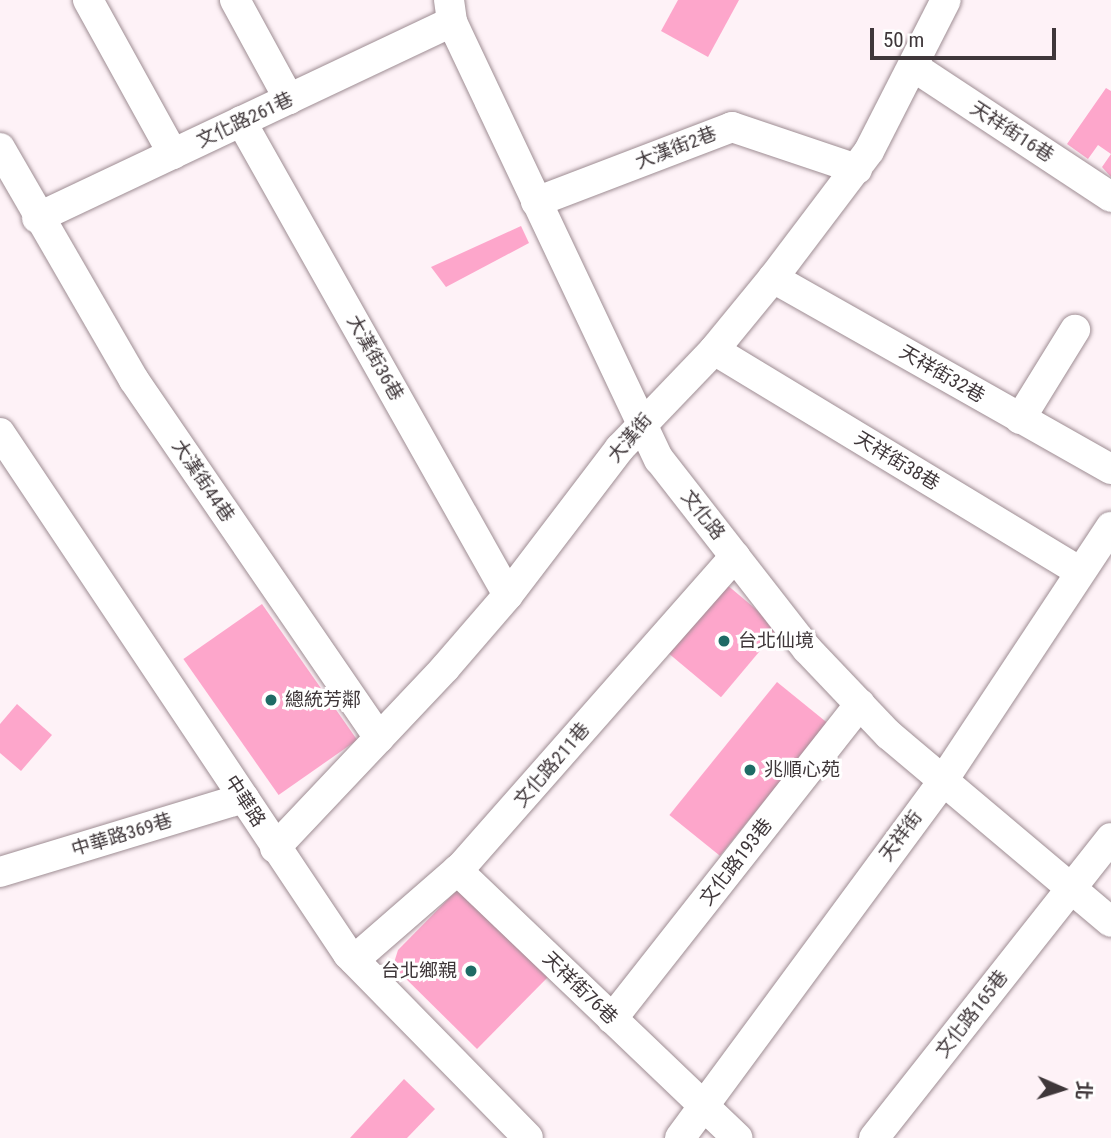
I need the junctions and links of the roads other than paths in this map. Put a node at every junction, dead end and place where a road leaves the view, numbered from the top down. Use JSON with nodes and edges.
{"nodes":[{"id":1,"x":88,"y":0,"type":"edge"},
{"id":2,"x":946,"y":0,"type":"edge"},
{"id":3,"x":247,"y":4,"type":"edge"},
{"id":4,"x":450,"y":11,"type":"edge"},
{"id":5,"x":914,"y":66,"type":"junction"},
{"id":6,"x":289,"y":99,"type":"junction"},
{"id":7,"x":241,"y":121,"type":"junction"},
{"id":8,"x":0,"y":148,"type":"edge"},
{"id":9,"x":173,"y":154,"type":"junction"},
{"id":10,"x":857,"y":169,"type":"junction"},
{"id":11,"x":1111,"y":197,"type":"edge"},
{"id":12,"x":536,"y":202,"type":"junction"},
{"id":13,"x":37,"y":218,"type":"junction"},
{"id":14,"x":773,"y":278,"type":"junction"},
{"id":15,"x":1075,"y":330,"type":"dead end"},
{"id":16,"x":714,"y":350,"type":"junction"},
{"id":17,"x":1020,"y":419,"type":"junction"},
{"id":18,"x":642,"y":422,"type":"junction"},
{"id":19,"x":0,"y":433,"type":"edge"},
{"id":20,"x":1111,"y":470,"type":"edge"},
{"id":21,"x":1111,"y":527,"type":"edge"},
{"id":22,"x":735,"y":556,"type":"junction"},
{"id":23,"x":1080,"y":572,"type":"junction"},
{"id":24,"x":508,"y":595,"type":"junction"},
{"id":25,"x":860,"y":705,"type":"junction"},
{"id":26,"x":379,"y":738,"type":"junction"},
{"id":27,"x":942,"y":782,"type":"junction"},
{"id":28,"x":244,"y":798,"type":"junction"},
{"id":29,"x":1111,"y":838,"type":"edge"},
{"id":30,"x":275,"y":848,"type":"junction"},
{"id":31,"x":457,"y":870,"type":"junction"},
{"id":32,"x":2,"y":873,"type":"edge"},
{"id":33,"x":1070,"y":890,"type":"junction"},
{"id":34,"x":1111,"y":922,"type":"edge"},
{"id":35,"x":354,"y":960,"type":"junction"},
{"id":36,"x":612,"y":1019,"type":"junction"},
{"id":37,"x":702,"y":1106,"type":"junction"},
{"id":38,"x":528,"y":1138,"type":"edge"},
{"id":39,"x":680,"y":1138,"type":"edge"},
{"id":40,"x":737,"y":1138,"type":"edge"},
{"id":41,"x":874,"y":1138,"type":"edge"}],
"edges":[{"from":1,"to":9,"type":"street"},
{"from":2,"to":5,"type":"street","name":"大漢街"},
{"from":3,"to":6,"type":"street"},
{"from":4,"to":6,"type":"street","name":"文化路261巷"},
{"from":4,"to":12,"type":"street","name":"文化路"},
{"from":5,"to":10,"type":"street","name":"大漢街"},
{"from":5,"to":11,"type":"street","name":"天祥街16巷"},
{"from":6,"to":7,"type":"street","name":"文化路261巷"},
{"from":7,"to":9,"type":"street","name":"文化路261巷"},
{"from":7,"to":24,"type":"street","name":"大漢街36巷"},
{"from":8,"to":13,"type":"street","name":"大漢街44巷"},
{"from":9,"to":13,"type":"street","name":"文化路261巷"},
{"from":10,"to":12,"type":"street","name":"大漢街2巷"},
{"from":10,"to":14,"type":"street","name":"大漢街"},
{"from":12,"to":18,"type":"street","name":"文化路"},
{"from":13,"to":26,"type":"street","name":"大漢街44巷"},
{"from":14,"to":16,"type":"street","name":"大漢街"},
{"from":14,"to":17,"type":"street","name":"天祥街32巷"},
{"from":15,"to":17,"type":"street"},
{"from":16,"to":18,"type":"street","name":"大漢街"},
{"from":16,"to":23,"type":"street","name":"天祥街38巷"},
{"from":17,"to":20,"type":"street","name":"天祥街32巷"},
{"from":18,"to":22,"type":"street","name":"文化路"},
{"from":18,"to":24,"type":"street","name":"大漢街"},
{"from":19,"to":28,"type":"street","name":"中華路"},
{"from":21,"to":23,"type":"street","name":"天祥街"},
{"from":22,"to":25,"type":"street","name":"文化路"},
{"from":22,"to":31,"type":"street","name":"文化路211巷"},
{"from":23,"to":27,"type":"street","name":"天祥街"},
{"from":24,"to":26,"type":"street","name":"大漢街"},
{"from":25,"to":27,"type":"street","name":"文化路"},
{"from":25,"to":36,"type":"street","name":"文化路193巷"},
{"from":26,"to":30,"type":"street","name":"大漢街"},
{"from":27,"to":33,"type":"street","name":"文化路"},
{"from":27,"to":37,"type":"street","name":"天祥街"},
{"from":28,"to":30,"type":"street","name":"中華路"},
{"from":28,"to":32,"type":"street","name":"中華路369巷"},
{"from":29,"to":33,"type":"street","name":"文化路165巷"},
{"from":30,"to":35,"type":"street","name":"中華路"},
{"from":31,"to":35,"type":"street","name":"文化路211巷"},
{"from":31,"to":36,"type":"street","name":"天祥街76巷"},
{"from":33,"to":34,"type":"street","name":"文化路"},
{"from":33,"to":41,"type":"street","name":"文化路165巷"},
{"from":35,"to":38,"type":"street","name":"中華路"},
{"from":36,"to":37,"type":"street","name":"天祥街76巷"},
{"from":37,"to":39,"type":"street","name":"天祥街"},
{"from":37,"to":40,"type":"street","name":"天祥街76巷"}]}
